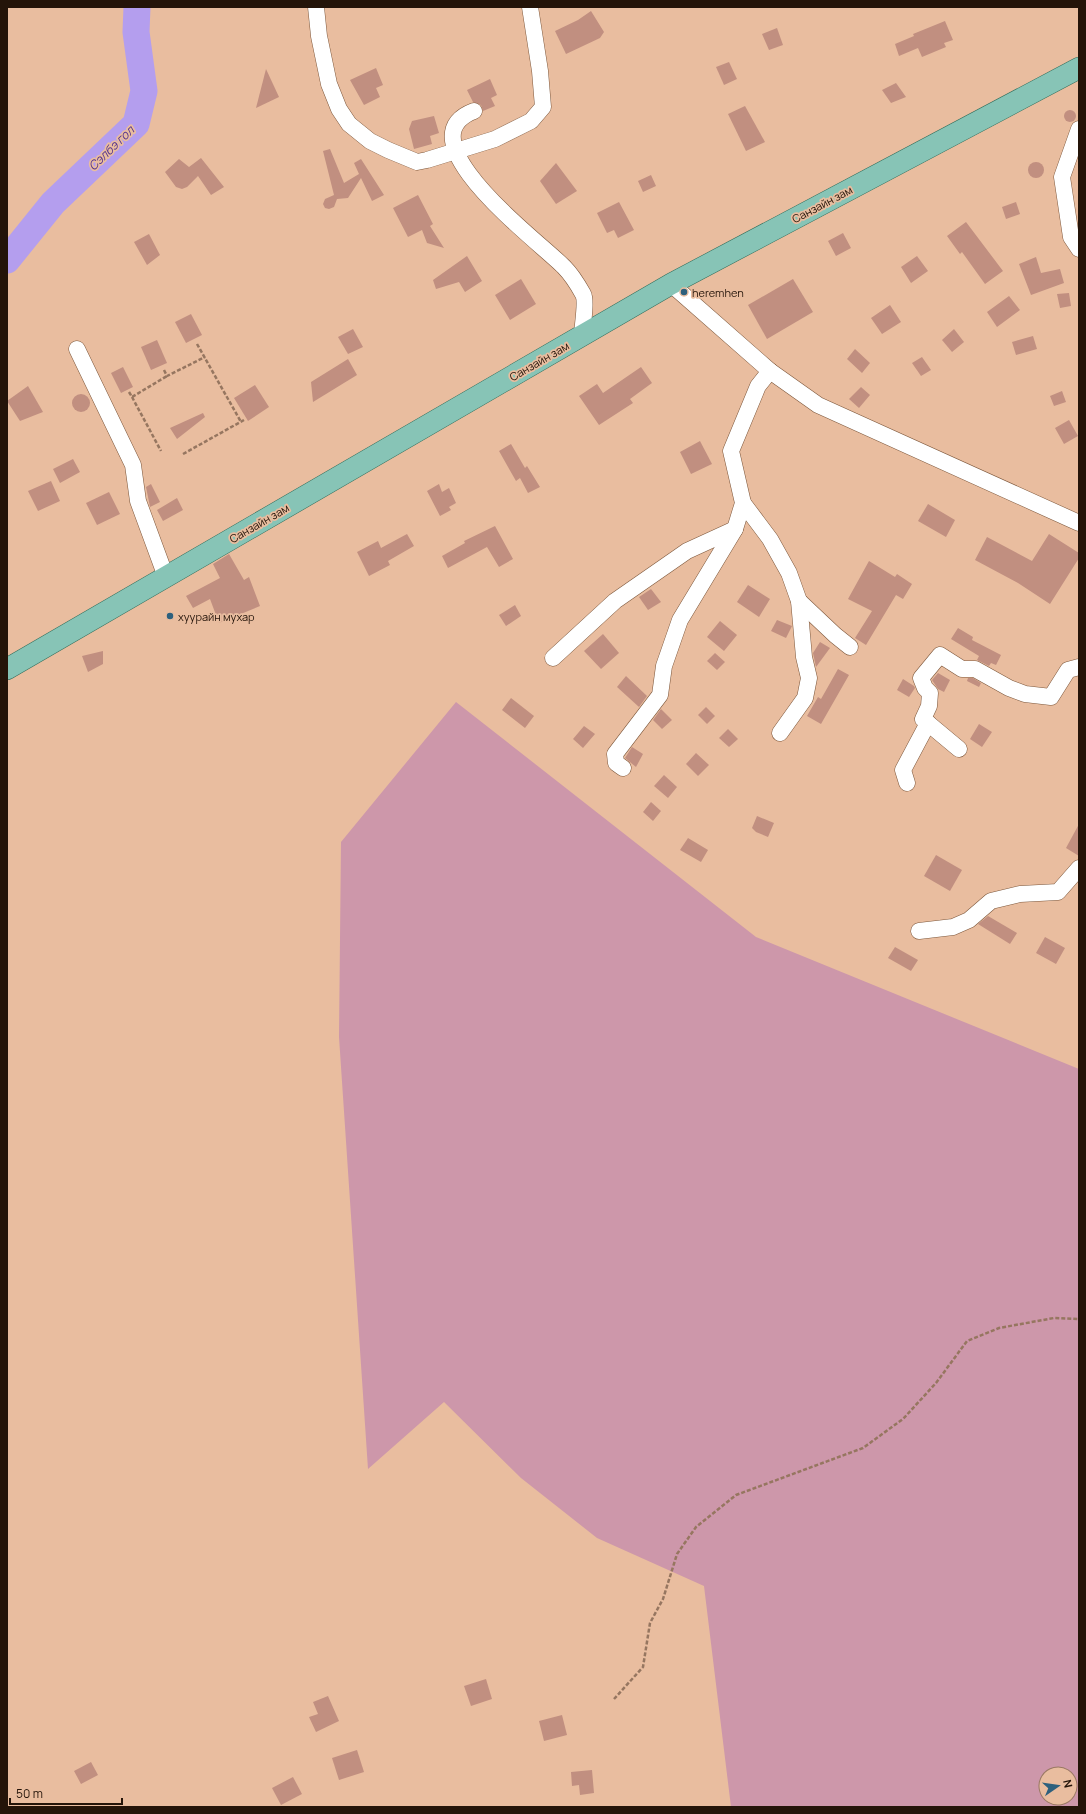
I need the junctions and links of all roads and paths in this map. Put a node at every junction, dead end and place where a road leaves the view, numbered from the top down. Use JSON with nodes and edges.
{"nodes":[{"id":1,"x":316,"y":7,"type":"edge"},
{"id":2,"x":530,"y":7,"type":"edge"},
{"id":3,"x":1079,"y":68,"type":"edge"},
{"id":4,"x":474,"y":111,"type":"dead end"},
{"id":5,"x":1079,"y":129,"type":"edge"},
{"id":6,"x":455,"y":150,"type":"junction"},
{"id":7,"x":1079,"y":249,"type":"edge"},
{"id":8,"x":671,"y":284,"type":"junction"},
{"id":9,"x":582,"y":336,"type":"junction"},
{"id":10,"x":197,"y":344,"type":"dead end"},
{"id":11,"x":78,"y":349,"type":"dead end"},
{"id":12,"x":205,"y":357,"type":"junction"},
{"id":13,"x":164,"y":370,"type":"dead end"},
{"id":14,"x":770,"y":371,"type":"junction"},
{"id":15,"x":167,"y":376,"type":"junction"},
{"id":16,"x":129,"y":392,"type":"dead end"},
{"id":17,"x":132,"y":397,"type":"junction"},
{"id":18,"x":244,"y":420,"type":"dead end"},
{"id":19,"x":241,"y":422,"type":"junction"},
{"id":20,"x":161,"y":451,"type":"dead end"},
{"id":21,"x":183,"y":454,"type":"dead end"},
{"id":22,"x":743,"y":503,"type":"junction"},
{"id":23,"x":1079,"y":523,"type":"edge"},
{"id":24,"x":735,"y":529,"type":"junction"},
{"id":25,"x":166,"y":577,"type":"junction"},
{"id":26,"x":799,"y":601,"type":"junction"},
{"id":27,"x":850,"y":647,"type":"dead end"},
{"id":28,"x":553,"y":658,"type":"dead end"},
{"id":29,"x":1079,"y":667,"type":"edge"},
{"id":30,"x":7,"y":669,"type":"edge"},
{"id":31,"x":928,"y":723,"type":"junction"},
{"id":32,"x":780,"y":733,"type":"dead end"},
{"id":33,"x":959,"y":749,"type":"dead end"},
{"id":34,"x":623,"y":768,"type":"dead end"},
{"id":35,"x":907,"y":783,"type":"dead end"},
{"id":36,"x":1079,"y":868,"type":"edge"},
{"id":37,"x":1073,"y":885,"type":"edge"},
{"id":38,"x":919,"y":931,"type":"dead end"},
{"id":39,"x":1079,"y":1319,"type":"edge"},
{"id":40,"x":614,"y":1699,"type":"dead end"}],
"edges":[{"from":1,"to":6,"type":"street"},
{"from":2,"to":6,"type":"street"},
{"from":3,"to":8,"type":"main road","name":"Санзайн зам"},
{"from":4,"to":6,"type":"street"},
{"from":5,"to":7,"type":"street"},
{"from":6,"to":9,"type":"street"},
{"from":8,"to":9,"type":"main road","name":"Санзайн зам"},
{"from":8,"to":14,"type":"street"},
{"from":9,"to":25,"type":"main road","name":"Санзайн зам"},
{"from":10,"to":12,"type":"path"},
{"from":11,"to":25,"type":"street"},
{"from":12,"to":15,"type":"path"},
{"from":12,"to":19,"type":"path"},
{"from":13,"to":15,"type":"path"},
{"from":14,"to":22,"type":"street"},
{"from":14,"to":23,"type":"street"},
{"from":15,"to":17,"type":"path"},
{"from":16,"to":17,"type":"path"},
{"from":17,"to":20,"type":"path"},
{"from":18,"to":19,"type":"path"},
{"from":19,"to":21,"type":"path"},
{"from":22,"to":24,"type":"street"},
{"from":22,"to":26,"type":"street"},
{"from":24,"to":28,"type":"street"},
{"from":24,"to":34,"type":"street"},
{"from":25,"to":30,"type":"main road","name":"Санзайн зам"},
{"from":26,"to":27,"type":"street"},
{"from":26,"to":32,"type":"street"},
{"from":29,"to":31,"type":"street"},
{"from":31,"to":33,"type":"street"},
{"from":31,"to":35,"type":"street"},
{"from":36,"to":37,"type":"street"},
{"from":37,"to":38,"type":"street"},
{"from":39,"to":40,"type":"path"}]}
